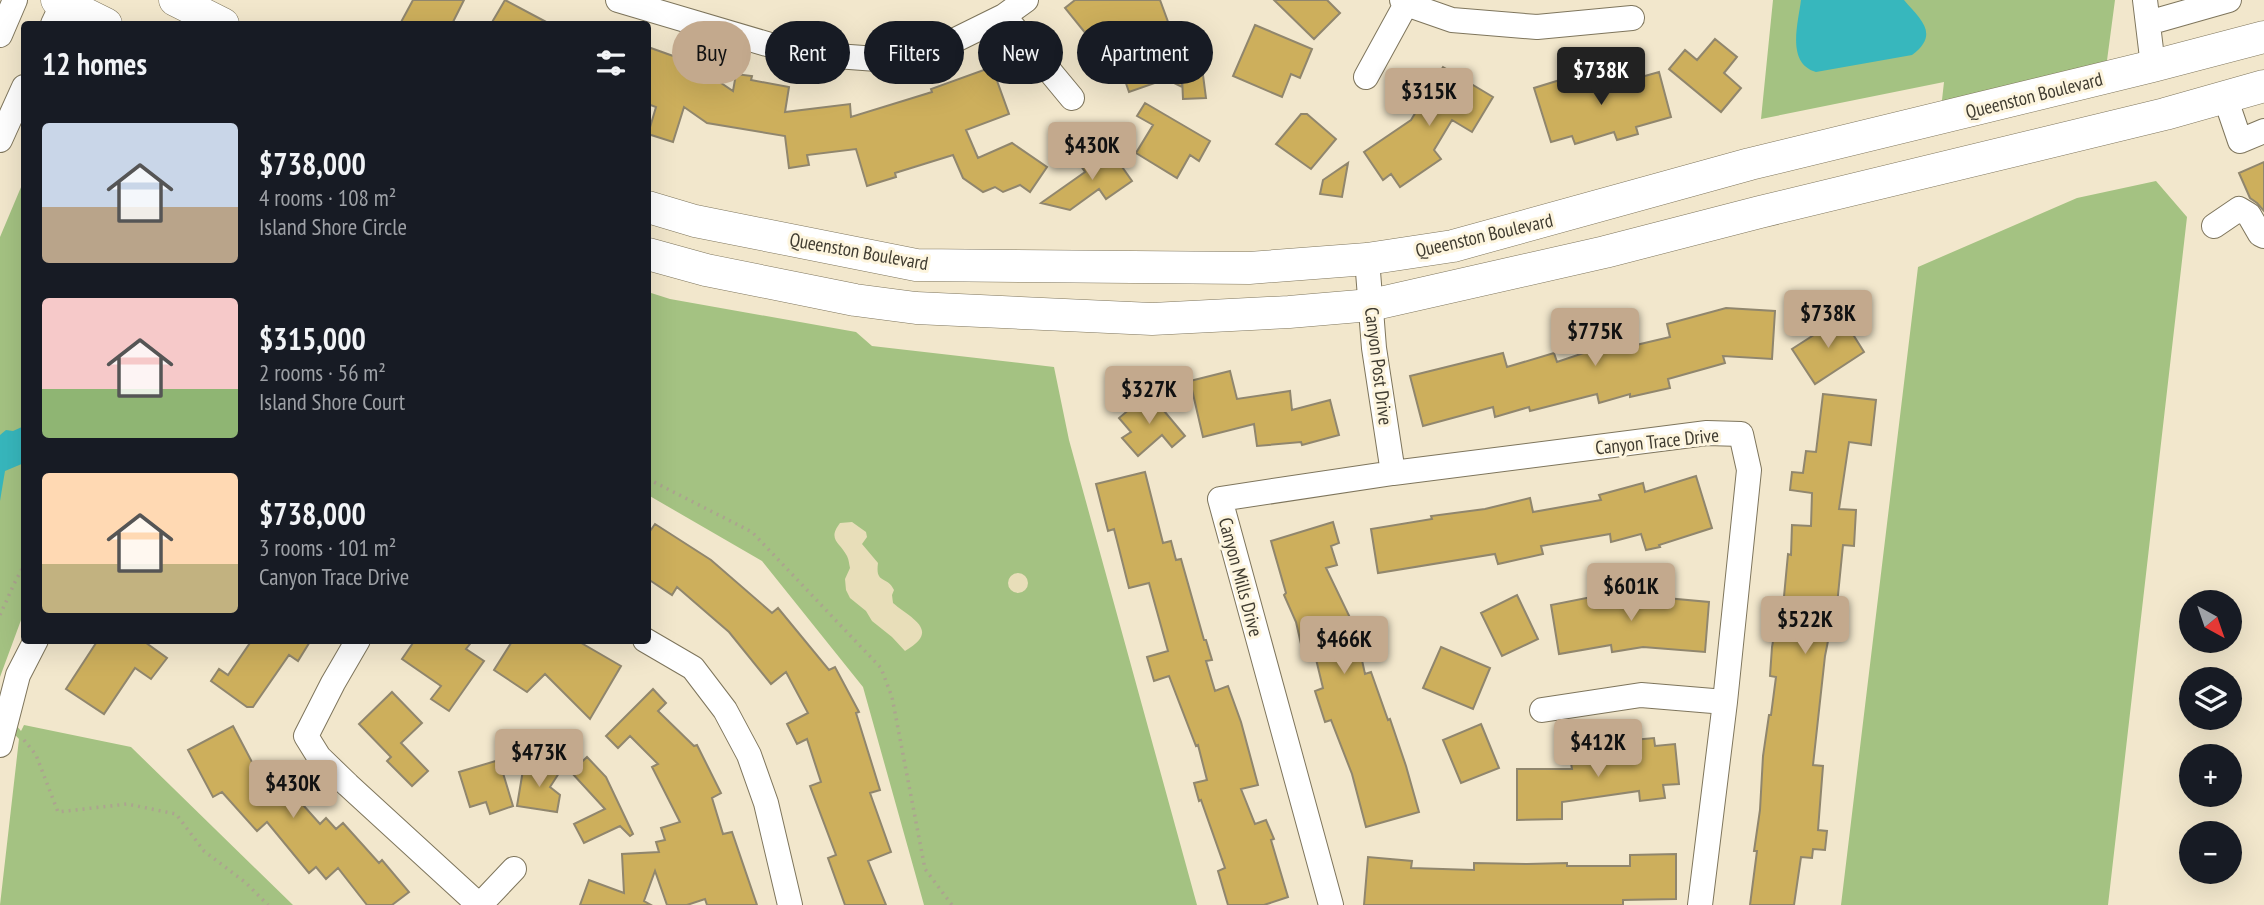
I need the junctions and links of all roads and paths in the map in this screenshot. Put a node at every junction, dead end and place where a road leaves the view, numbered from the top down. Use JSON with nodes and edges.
{"nodes":[{"id":1,"x":15,"y":0,"type":"edge"},
{"id":2,"x":175,"y":0,"type":"edge"},
{"id":3,"x":1026,"y":0,"type":"edge"},
{"id":4,"x":2230,"y":0,"type":"edge"},
{"id":5,"x":624,"y":1,"type":"edge"},
{"id":6,"x":1404,"y":2,"type":"edge"},
{"id":7,"x":60,"y":7,"type":"edge"},
{"id":8,"x":2146,"y":12,"type":"edge"},
{"id":9,"x":1004,"y":16,"type":"junction"},
{"id":10,"x":1632,"y":18,"type":"dead end"},
{"id":11,"x":98,"y":21,"type":"edge"},
{"id":12,"x":217,"y":21,"type":"edge"},
{"id":13,"x":0,"y":35,"type":"edge"},
{"id":14,"x":2264,"y":37,"type":"edge"},
{"id":15,"x":2153,"y":66,"type":"junction"},
{"id":16,"x":1366,"y":77,"type":"dead end"},
{"id":17,"x":2264,"y":86,"type":"edge"},
{"id":18,"x":21,"y":94,"type":"edge"},
{"id":19,"x":2225,"y":97,"type":"junction"},
{"id":20,"x":1072,"y":98,"type":"dead end"},
{"id":21,"x":2165,"y":114,"type":"junction"},
{"id":22,"x":2264,"y":131,"type":"edge"},
{"id":23,"x":0,"y":139,"type":"edge"},
{"id":24,"x":1749,"y":164,"type":"junction"},
{"id":25,"x":651,"y":207,"type":"edge"},
{"id":26,"x":1760,"y":212,"type":"junction"},
{"id":27,"x":2214,"y":226,"type":"dead end"},
{"id":28,"x":2264,"y":236,"type":"edge"},
{"id":29,"x":651,"y":255,"type":"edge"},
{"id":30,"x":1367,"y":259,"type":"junction"},
{"id":31,"x":916,"y":265,"type":"junction"},
{"id":32,"x":1371,"y":304,"type":"junction"},
{"id":33,"x":916,"y":308,"type":"junction"},
{"id":34,"x":1393,"y":473,"type":"junction"},
{"id":35,"x":651,"y":482,"type":"edge"},
{"id":36,"x":21,"y":570,"type":"edge"},
{"id":37,"x":0,"y":615,"type":"edge"},
{"id":38,"x":34,"y":644,"type":"edge"},
{"id":39,"x":356,"y":644,"type":"edge"},
{"id":40,"x":651,"y":644,"type":"edge"},
{"id":41,"x":1725,"y":702,"type":"junction"},
{"id":42,"x":1542,"y":710,"type":"dead end"},
{"id":43,"x":2,"y":732,"type":"edge"},
{"id":44,"x":514,"y":869,"type":"dead end"},
{"id":45,"x":268,"y":905,"type":"edge"},
{"id":46,"x":479,"y":905,"type":"edge"},
{"id":47,"x":790,"y":905,"type":"edge"},
{"id":48,"x":952,"y":905,"type":"edge"},
{"id":49,"x":1331,"y":905,"type":"edge"},
{"id":50,"x":1700,"y":905,"type":"edge"}],
"edges":[{"from":1,"to":13,"type":"street"},
{"from":2,"to":12,"type":"main road"},
{"from":3,"to":9,"type":"street"},
{"from":4,"to":8,"type":"street"},
{"from":5,"to":9,"type":"street"},
{"from":6,"to":10,"type":"street"},
{"from":6,"to":16,"type":"street"},
{"from":7,"to":11,"type":"main road"},
{"from":8,"to":15,"type":"street"},
{"from":9,"to":20,"type":"street"},
{"from":14,"to":15,"type":"main road","name":"Queenston Boulevard"},
{"from":15,"to":21,"type":"main road"},
{"from":15,"to":24,"type":"main road","name":"Queenston Boulevard"},
{"from":17,"to":19,"type":"main road"},
{"from":18,"to":23,"type":"street"},
{"from":19,"to":21,"type":"main road"},
{"from":19,"to":22,"type":"street"},
{"from":21,"to":26,"type":"main road"},
{"from":24,"to":26,"type":"main road"},
{"from":24,"to":30,"type":"main road","name":"Queenston Boulevard"},
{"from":25,"to":31,"type":"main road","name":"Queenston Boulevard"},
{"from":26,"to":32,"type":"main road"},
{"from":27,"to":28,"type":"street"},
{"from":29,"to":33,"type":"main road"},
{"from":30,"to":31,"type":"main road","name":"Queenston Boulevard"},
{"from":30,"to":32,"type":"street","name":"Canyon Post Drive"},
{"from":31,"to":33,"type":"main road"},
{"from":32,"to":33,"type":"main road"},
{"from":32,"to":34,"type":"street","name":"Canyon Post Drive"},
{"from":34,"to":41,"type":"street","name":"Canyon Trace Drive"},
{"from":34,"to":49,"type":"street","name":"Canyon Mills Drive"},
{"from":35,"to":48,"type":"path"},
{"from":36,"to":37,"type":"path"},
{"from":38,"to":43,"type":"street"},
{"from":39,"to":46,"type":"street"},
{"from":40,"to":47,"type":"street"},
{"from":41,"to":42,"type":"street"},
{"from":41,"to":50,"type":"street","name":"Canyon Trace Drive"},
{"from":43,"to":45,"type":"path"},
{"from":44,"to":46,"type":"street"}]}
